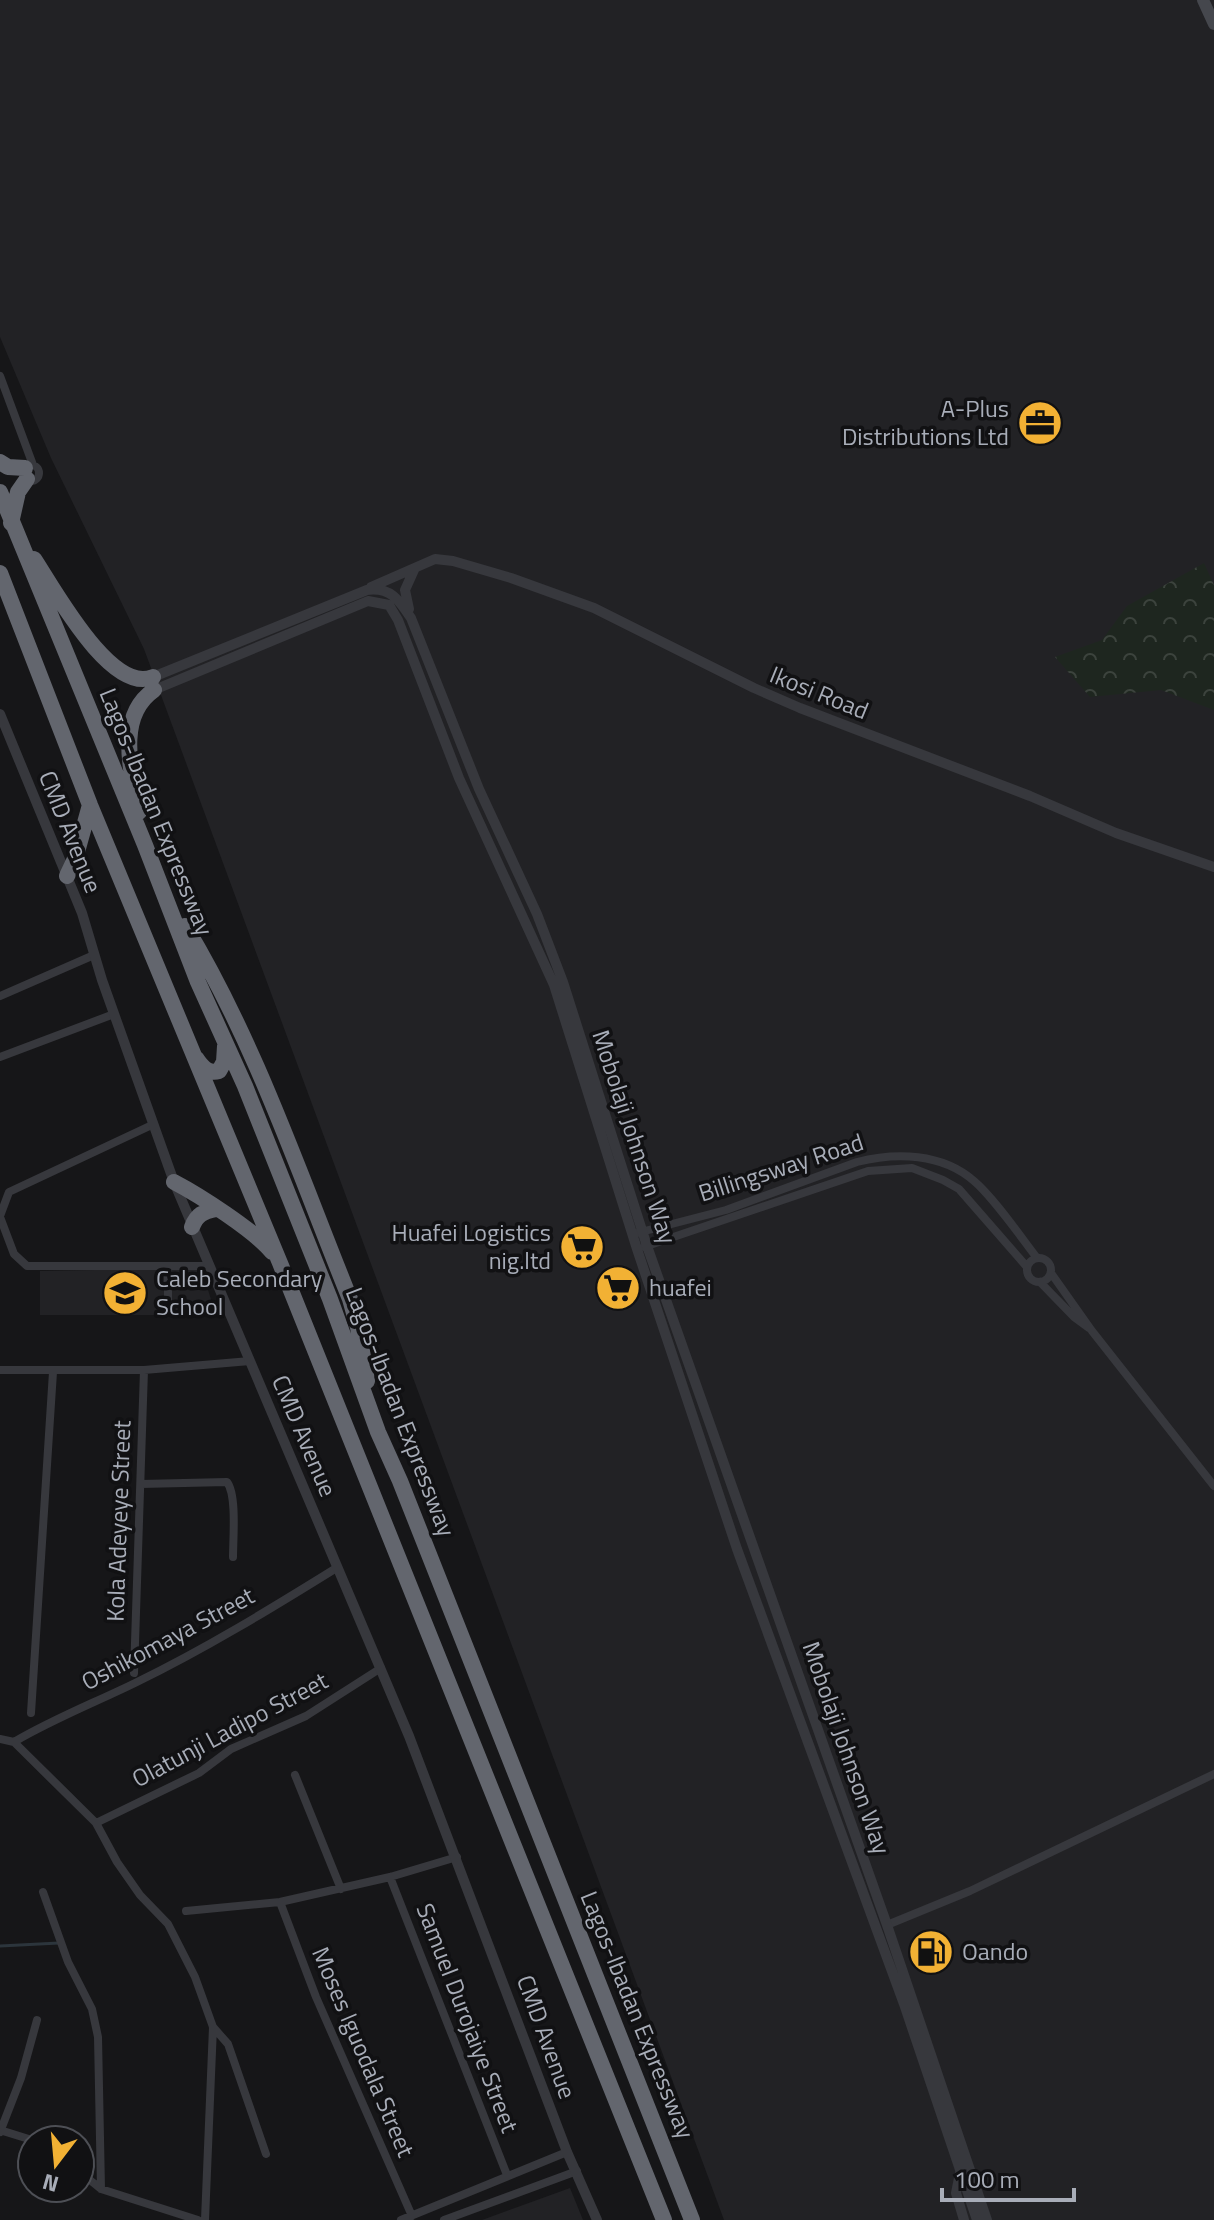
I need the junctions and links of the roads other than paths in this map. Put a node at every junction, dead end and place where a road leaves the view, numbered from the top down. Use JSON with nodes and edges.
{"nodes":[{"id":1,"x":1203,"y":0,"type":"edge"},
{"id":2,"x":1214,"y":24,"type":"edge"},
{"id":3,"x":0,"y":376,"type":"edge"},
{"id":4,"x":0,"y":462,"type":"edge"},
{"id":5,"x":28,"y":471,"type":"junction"},
{"id":6,"x":0,"y":492,"type":"edge"},
{"id":7,"x":11,"y":524,"type":"junction"},
{"id":8,"x":414,"y":570,"type":"junction"},
{"id":9,"x":0,"y":573,"type":"edge"},
{"id":10,"x":374,"y":592,"type":"junction"},
{"id":11,"x":399,"y":600,"type":"junction"},
{"id":12,"x":153,"y":684,"type":"junction"},
{"id":13,"x":0,"y":714,"type":"edge"},
{"id":14,"x":90,"y":805,"type":"junction"},
{"id":15,"x":145,"y":845,"type":"junction"},
{"id":16,"x":1214,"y":867,"type":"edge"},
{"id":17,"x":67,"y":876,"type":"junction"},
{"id":18,"x":170,"y":908,"type":"junction"},
{"id":19,"x":94,"y":955,"type":"junction"},
{"id":20,"x":0,"y":996,"type":"edge"},
{"id":21,"x":114,"y":1014,"type":"junction"},
{"id":22,"x":189,"y":1046,"type":"junction"},
{"id":23,"x":225,"y":1046,"type":"junction"},
{"id":24,"x":0,"y":1057,"type":"edge"},
{"id":25,"x":154,"y":1124,"type":"junction"},
{"id":26,"x":174,"y":1182,"type":"junction"},
{"id":27,"x":216,"y":1209,"type":"junction"},
{"id":28,"x":0,"y":1216,"type":"edge"},
{"id":29,"x":192,"y":1227,"type":"junction"},
{"id":30,"x":638,"y":1233,"type":"junction"},
{"id":31,"x":642,"y":1247,"type":"junction"},
{"id":32,"x":1037,"y":1258,"type":"junction"},
{"id":33,"x":280,"y":1263,"type":"junction"},
{"id":34,"x":210,"y":1266,"type":"junction"},
{"id":35,"x":168,"y":1267,"type":"junction"},
{"id":36,"x":1027,"y":1267,"type":"junction"},
{"id":37,"x":1051,"y":1273,"type":"junction"},
{"id":38,"x":1040,"y":1282,"type":"junction"},
{"id":39,"x":168,"y":1310,"type":"dead end"},
{"id":40,"x":1092,"y":1331,"type":"junction"},
{"id":41,"x":250,"y":1361,"type":"junction"},
{"id":42,"x":0,"y":1370,"type":"edge"},
{"id":43,"x":144,"y":1370,"type":"junction"},
{"id":44,"x":53,"y":1372,"type":"junction"},
{"id":45,"x":368,"y":1405,"type":"junction"},
{"id":46,"x":344,"y":1424,"type":"junction"},
{"id":47,"x":141,"y":1484,"type":"junction"},
{"id":48,"x":1214,"y":1486,"type":"edge"},
{"id":49,"x":233,"y":1557,"type":"dead end"},
{"id":50,"x":338,"y":1567,"type":"junction"},
{"id":51,"x":381,"y":1668,"type":"junction"},
{"id":52,"x":134,"y":1673,"type":"dead end"},
{"id":53,"x":31,"y":1713,"type":"dead end"},
{"id":54,"x":0,"y":1739,"type":"edge"},
{"id":55,"x":14,"y":1742,"type":"junction"},
{"id":56,"x":1214,"y":1774,"type":"edge"},
{"id":57,"x":295,"y":1775,"type":"dead end"},
{"id":58,"x":96,"y":1823,"type":"junction"},
{"id":59,"x":457,"y":1857,"type":"junction"},
{"id":60,"x":390,"y":1877,"type":"junction"},
{"id":61,"x":341,"y":1889,"type":"junction"},
{"id":62,"x":43,"y":1892,"type":"dead end"},
{"id":63,"x":280,"y":1902,"type":"junction"},
{"id":64,"x":186,"y":1911,"type":"dead end"},
{"id":65,"x":887,"y":1925,"type":"junction"},
{"id":66,"x":37,"y":2020,"type":"dead end"},
{"id":67,"x":213,"y":2027,"type":"junction"},
{"id":68,"x":0,"y":2131,"type":"edge"},
{"id":69,"x":567,"y":2152,"type":"junction"},
{"id":70,"x":266,"y":2154,"type":"dead end"},
{"id":71,"x":577,"y":2171,"type":"junction"},
{"id":72,"x":960,"y":2171,"type":"junction"},
{"id":73,"x":507,"y":2175,"type":"junction"},
{"id":74,"x":96,"y":2185,"type":"edge"},
{"id":75,"x":101,"y":2189,"type":"junction"},
{"id":76,"x":412,"y":2216,"type":"junction"},
{"id":77,"x":198,"y":2220,"type":"edge"},
{"id":78,"x":205,"y":2220,"type":"edge"},
{"id":79,"x":401,"y":2220,"type":"edge"},
{"id":80,"x":444,"y":2220,"type":"edge"},
{"id":81,"x":597,"y":2220,"type":"edge"},
{"id":82,"x":664,"y":2220,"type":"edge"},
{"id":83,"x":692,"y":2220,"type":"edge"},
{"id":84,"x":964,"y":2220,"type":"edge"},
{"id":85,"x":977,"y":2220,"type":"edge"},
{"id":86,"x":987,"y":2220,"type":"edge"}],
"edges":[{"from":1,"to":2,"type":"main road"},
{"from":3,"to":5,"type":"street"},
{"from":4,"to":5,"type":"highway"},
{"from":5,"to":7,"type":"highway"},
{"from":6,"to":7,"type":"highway","name":"Lagos-Ibadan Expressway"},
{"from":7,"to":12,"type":"highway"},
{"from":7,"to":15,"type":"highway","name":"Lagos-Ibadan Expressway"},
{"from":8,"to":10,"type":"street","name":"Ikosi Road"},
{"from":8,"to":11,"type":"street"},
{"from":8,"to":16,"type":"street","name":"Ikosi Road"},
{"from":9,"to":14,"type":"highway"},
{"from":10,"to":11,"type":"street"},
{"from":10,"to":12,"type":"street"},
{"from":10,"to":12,"type":"street"},
{"from":11,"to":30,"type":"street","name":"Mobolaji Johnson Way"},
{"from":11,"to":30,"type":"street","name":"Mobolaji Johnson Way"},
{"from":12,"to":15,"type":"highway"},
{"from":13,"to":17,"type":"street","name":"CMD Avenue"},
{"from":14,"to":17,"type":"highway"},
{"from":14,"to":22,"type":"highway"},
{"from":15,"to":18,"type":"highway","name":"Lagos-Ibadan Expressway"},
{"from":17,"to":19,"type":"street","name":"CMD Avenue"},
{"from":18,"to":23,"type":"highway","name":"Lagos-Ibadan Expressway"},
{"from":18,"to":45,"type":"highway"},
{"from":19,"to":20,"type":"street"},
{"from":19,"to":21,"type":"street","name":"CMD Avenue"},
{"from":21,"to":24,"type":"street"},
{"from":21,"to":25,"type":"street","name":"CMD Avenue"},
{"from":22,"to":23,"type":"highway"},
{"from":22,"to":33,"type":"highway"},
{"from":23,"to":45,"type":"highway","name":"Lagos-Ibadan Expressway"},
{"from":25,"to":26,"type":"street","name":"CMD Avenue"},
{"from":25,"to":28,"type":"street"},
{"from":26,"to":27,"type":"highway"},
{"from":26,"to":29,"type":"street","name":"CMD Avenue"},
{"from":27,"to":29,"type":"highway"},
{"from":27,"to":33,"type":"highway"},
{"from":28,"to":35,"type":"street"},
{"from":29,"to":34,"type":"street","name":"CMD Avenue"},
{"from":30,"to":31,"type":"street","name":"Mobolaji Johnson Way"},
{"from":30,"to":32,"type":"street","name":"Billingsway Road"},
{"from":31,"to":36,"type":"street","name":"Billingsway Road"},
{"from":31,"to":65,"type":"street","name":"Mobolaji Johnson Way"},
{"from":31,"to":72,"type":"street","name":"Mobolaji Johnson Way"},
{"from":32,"to":36,"type":"street"},
{"from":32,"to":37,"type":"street"},
{"from":33,"to":46,"type":"highway"},
{"from":34,"to":35,"type":"street"},
{"from":34,"to":41,"type":"street","name":"CMD Avenue"},
{"from":35,"to":39,"type":"street"},
{"from":36,"to":38,"type":"street"},
{"from":37,"to":38,"type":"street"},
{"from":37,"to":40,"type":"street"},
{"from":38,"to":40,"type":"street"},
{"from":40,"to":48,"type":"street"},
{"from":41,"to":43,"type":"street"},
{"from":41,"to":50,"type":"street","name":"CMD Avenue"},
{"from":42,"to":44,"type":"street"},
{"from":43,"to":44,"type":"street"},
{"from":43,"to":47,"type":"street","name":"Kola Adeyeye Street"},
{"from":44,"to":53,"type":"street"},
{"from":45,"to":46,"type":"highway"},
{"from":45,"to":83,"type":"highway","name":"Lagos-Ibadan Expressway"},
{"from":46,"to":82,"type":"highway"},
{"from":47,"to":49,"type":"street"},
{"from":47,"to":52,"type":"street","name":"Kola Adeyeye Street"},
{"from":50,"to":51,"type":"street","name":"CMD Avenue"},
{"from":50,"to":55,"type":"street","name":"Oshikomaya Street"},
{"from":51,"to":58,"type":"street","name":"Olatunji Ladipo Street"},
{"from":51,"to":59,"type":"street","name":"CMD Avenue"},
{"from":54,"to":55,"type":"street"},
{"from":55,"to":58,"type":"street"},
{"from":56,"to":65,"type":"street"},
{"from":57,"to":61,"type":"street"},
{"from":58,"to":67,"type":"street"},
{"from":59,"to":60,"type":"street"},
{"from":59,"to":69,"type":"street","name":"CMD Avenue"},
{"from":60,"to":61,"type":"street"},
{"from":60,"to":73,"type":"street","name":"Samuel Durojaiye Street"},
{"from":61,"to":63,"type":"street"},
{"from":62,"to":75,"type":"street"},
{"from":63,"to":64,"type":"street"},
{"from":63,"to":76,"type":"street","name":"Moses Iguodala Street"},
{"from":65,"to":86,"type":"street","name":"Mobolaji Johnson Way"},
{"from":66,"to":68,"type":"street"},
{"from":67,"to":70,"type":"street"},
{"from":67,"to":78,"type":"street"},
{"from":69,"to":71,"type":"street","name":"CMD Avenue"},
{"from":69,"to":73,"type":"street"},
{"from":71,"to":80,"type":"street"},
{"from":71,"to":81,"type":"street","name":"CMD Avenue"},
{"from":72,"to":84,"type":"street"},
{"from":72,"to":85,"type":"street","name":"Mobolaji Johnson Way"},
{"from":73,"to":76,"type":"street"},
{"from":74,"to":75,"type":"street"},
{"from":75,"to":77,"type":"street"},
{"from":76,"to":79,"type":"street"}]}
